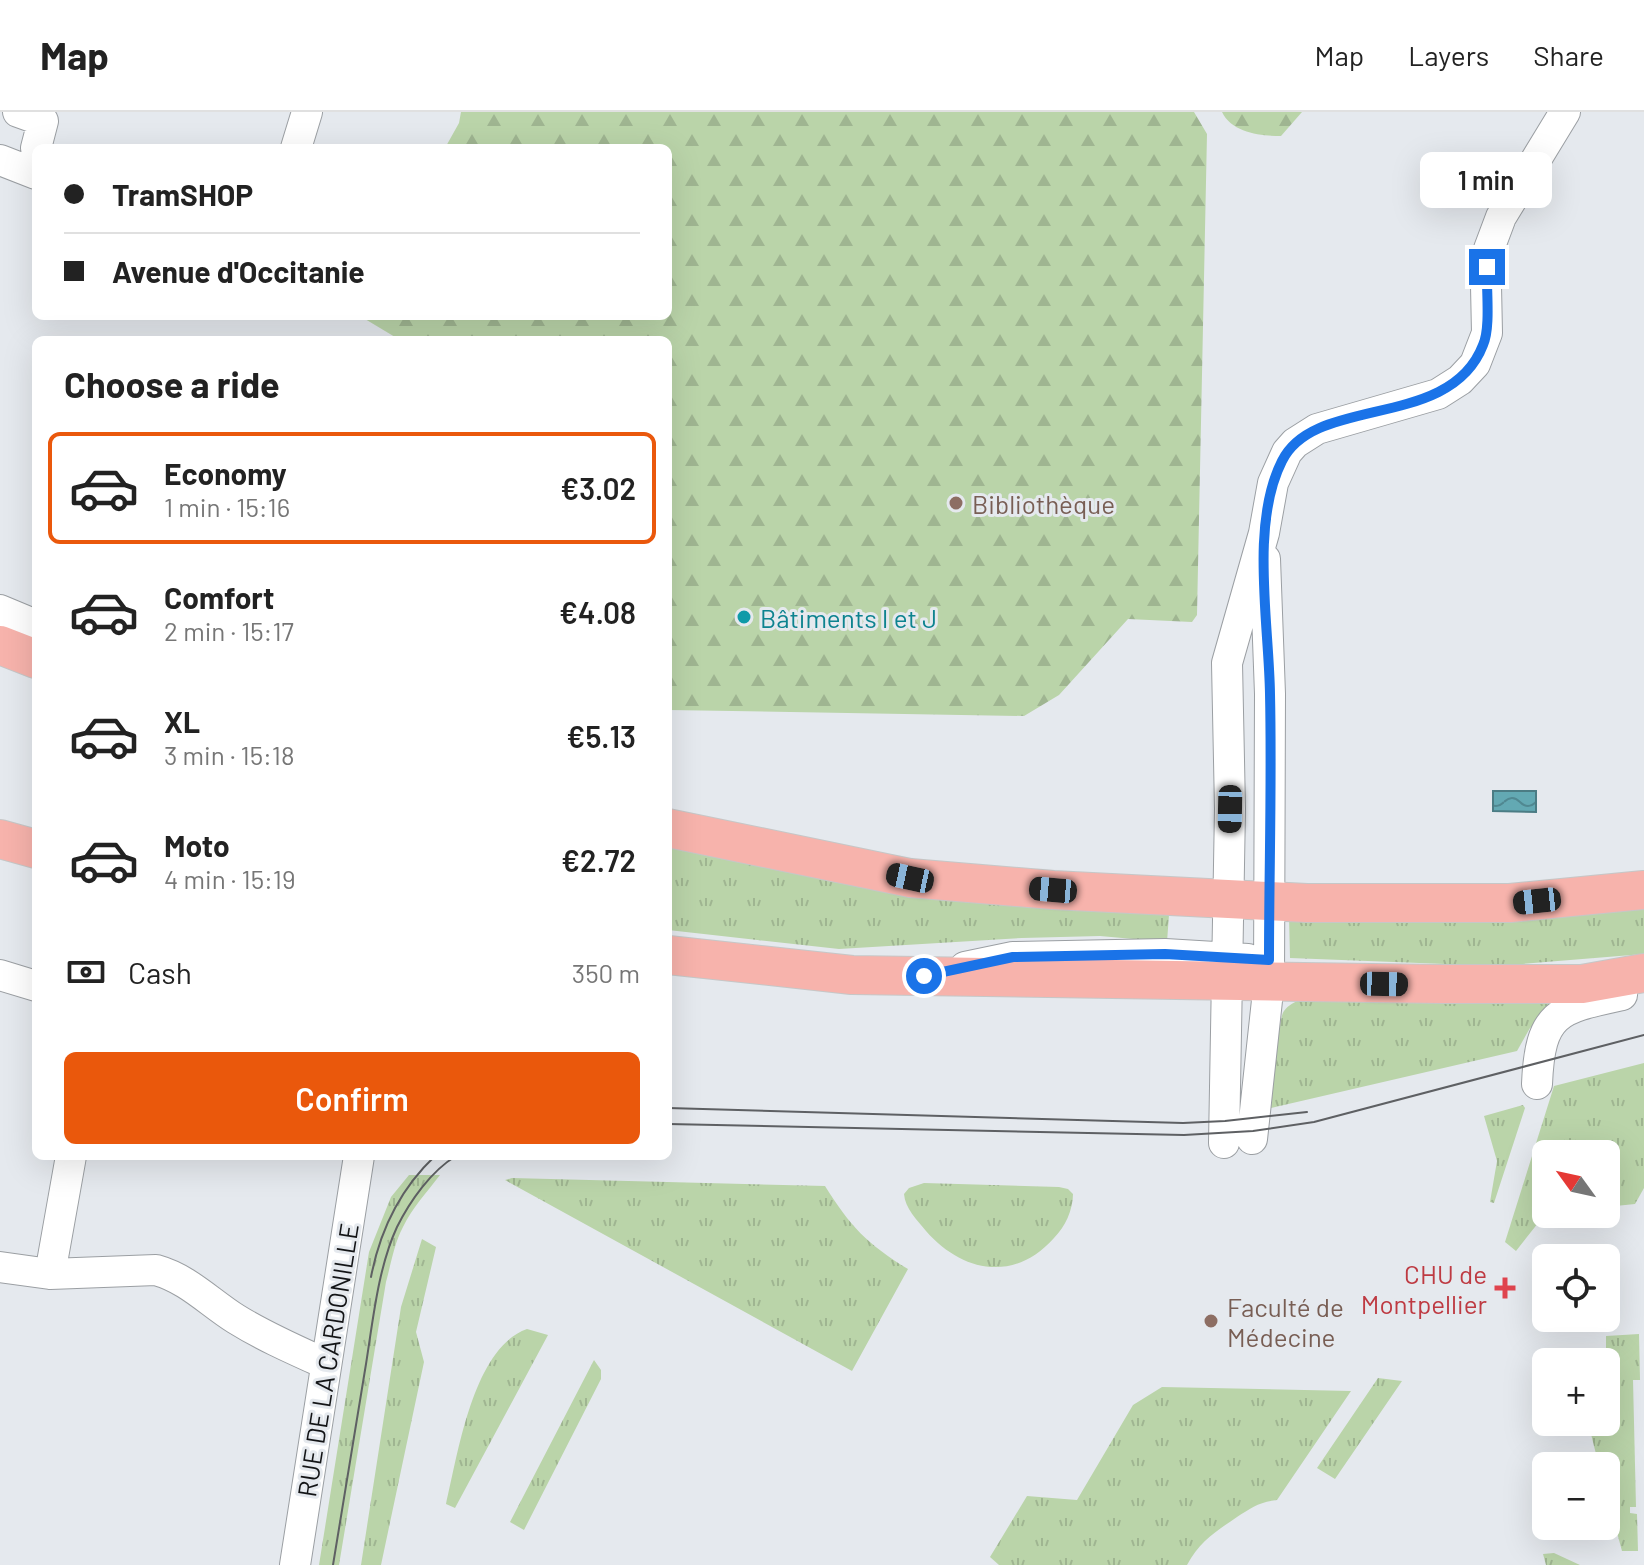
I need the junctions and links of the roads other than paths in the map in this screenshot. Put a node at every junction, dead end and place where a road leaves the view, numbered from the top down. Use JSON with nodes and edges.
{"nodes":[{"id":1,"x":18,"y":112,"type":"edge"},
{"id":2,"x":307,"y":112,"type":"edge"},
{"id":3,"x":1565,"y":112,"type":"edge"},
{"id":4,"x":38,"y":144,"type":"edge"},
{"id":5,"x":297,"y":144,"type":"edge"},
{"id":6,"x":0,"y":160,"type":"edge"},
{"id":7,"x":32,"y":161,"type":"edge"},
{"id":8,"x":1264,"y":533,"type":"junction"},
{"id":9,"x":0,"y":610,"type":"edge"},
{"id":10,"x":32,"y":623,"type":"edge"},
{"id":11,"x":0,"y":645,"type":"edge"},
{"id":12,"x":32,"y":657,"type":"edge"},
{"id":13,"x":1230,"y":826,"type":"junction"},
{"id":14,"x":672,"y":829,"type":"edge"},
{"id":15,"x":0,"y":839,"type":"edge"},
{"id":16,"x":32,"y":848,"type":"edge"},
{"id":17,"x":1269,"y":848,"type":"junction"},
{"id":18,"x":1644,"y":890,"type":"edge"},
{"id":19,"x":1177,"y":896,"type":"junction"},
{"id":20,"x":1228,"y":900,"type":"junction"},
{"id":21,"x":1268,"y":903,"type":"junction"},
{"id":22,"x":1321,"y":903,"type":"junction"},
{"id":23,"x":672,"y":955,"type":"edge"},
{"id":24,"x":1227,"y":969,"type":"junction"},
{"id":25,"x":1269,"y":971,"type":"junction"},
{"id":26,"x":1644,"y":973,"type":"edge"},
{"id":27,"x":0,"y":975,"type":"edge"},
{"id":28,"x":32,"y":985,"type":"edge"},
{"id":29,"x":1644,"y":990,"type":"edge"},
{"id":30,"x":1537,"y":1084,"type":"dead end"},
{"id":31,"x":70,"y":1160,"type":"edge"},
{"id":32,"x":358,"y":1160,"type":"edge"},
{"id":33,"x":0,"y":1267,"type":"edge"},
{"id":34,"x":50,"y":1274,"type":"junction"},
{"id":35,"x":326,"y":1364,"type":"junction"},
{"id":36,"x":295,"y":1565,"type":"edge"}],
"edges":[{"from":1,"to":4,"type":"street"},
{"from":2,"to":5,"type":"street"},
{"from":3,"to":8,"type":"street"},
{"from":6,"to":7,"type":"street"},
{"from":8,"to":13,"type":"street"},
{"from":8,"to":17,"type":"street"},
{"from":9,"to":10,"type":"street"},
{"from":11,"to":12,"type":"main road"},
{"from":13,"to":19,"type":"street"},
{"from":13,"to":20,"type":"street"},
{"from":14,"to":19,"type":"main road"},
{"from":15,"to":16,"type":"main road"},
{"from":17,"to":21,"type":"street"},
{"from":17,"to":22,"type":"street"},
{"from":18,"to":22,"type":"main road"},
{"from":19,"to":20,"type":"main road"},
{"from":20,"to":21,"type":"main road"},
{"from":20,"to":24,"type":"street"},
{"from":21,"to":22,"type":"main road"},
{"from":21,"to":25,"type":"street"},
{"from":23,"to":24,"type":"main road"},
{"from":24,"to":25,"type":"main road"},
{"from":24,"to":25,"type":"street"},
{"from":25,"to":26,"type":"main road"},
{"from":27,"to":28,"type":"street"},
{"from":29,"to":30,"type":"street"},
{"from":31,"to":34,"type":"street"},
{"from":32,"to":35,"type":"street","name":"RUE DE LA CARDONILLE"},
{"from":33,"to":34,"type":"street"},
{"from":34,"to":35,"type":"street"},
{"from":35,"to":36,"type":"street","name":"RUE DE LA CARDONILLE"}]}
